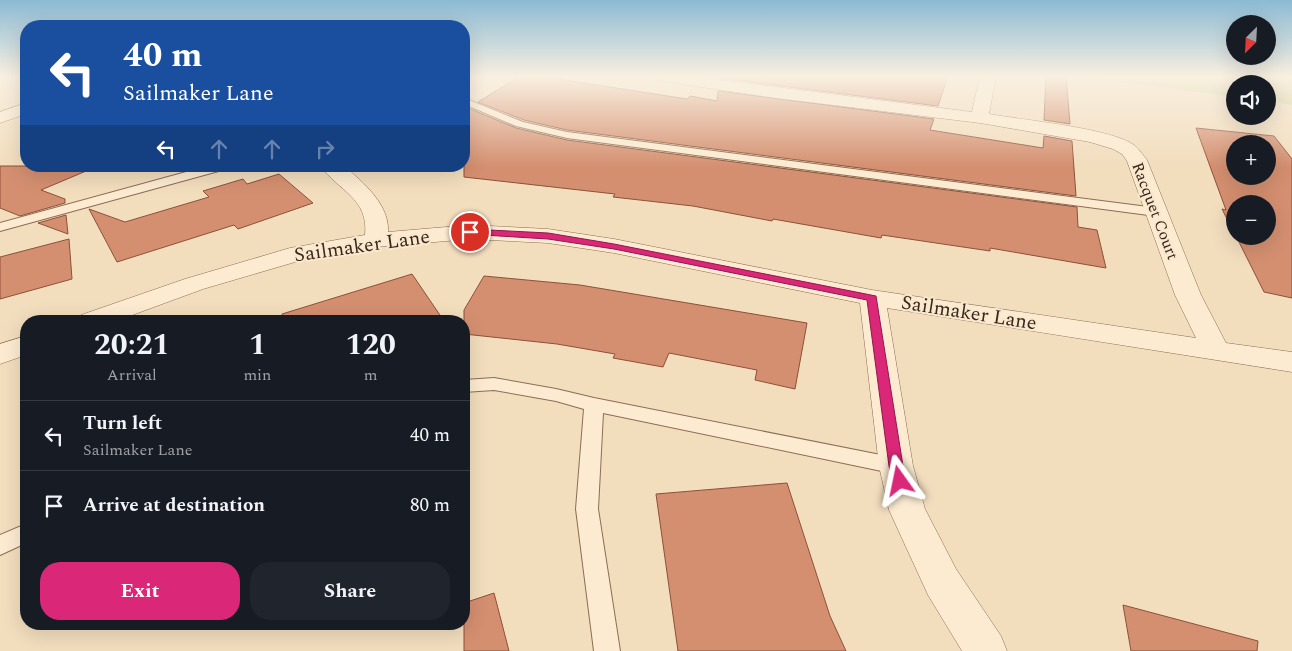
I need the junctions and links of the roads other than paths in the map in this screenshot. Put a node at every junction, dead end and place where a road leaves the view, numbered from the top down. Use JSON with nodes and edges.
{"nodes":[{"id":1,"x":477,"y":106,"type":"edge"},
{"id":2,"x":881,"y":106,"type":"edge"},
{"id":3,"x":982,"y":106,"type":"edge"},
{"id":4,"x":20,"y":110,"type":"edge"},
{"id":5,"x":0,"y":118,"type":"edge"},
{"id":6,"x":980,"y":118,"type":"junction"},
{"id":7,"x":200,"y":172,"type":"edge"},
{"id":8,"x":338,"y":172,"type":"edge"},
{"id":9,"x":1156,"y":212,"type":"junction"},
{"id":10,"x":0,"y":227,"type":"edge"},
{"id":11,"x":376,"y":240,"type":"junction"},
{"id":12,"x":872,"y":298,"type":"junction"},
{"id":13,"x":108,"y":315,"type":"edge"},
{"id":14,"x":20,"y":347,"type":"edge"},
{"id":15,"x":1216,"y":350,"type":"junction"},
{"id":16,"x":0,"y":354,"type":"edge"},
{"id":17,"x":1292,"y":362,"type":"edge"},
{"id":18,"x":470,"y":386,"type":"edge"},
{"id":19,"x":594,"y":405,"type":"junction"},
{"id":20,"x":896,"y":466,"type":"junction"},
{"id":21,"x":20,"y":536,"type":"edge"},
{"id":22,"x":0,"y":545,"type":"edge"},
{"id":23,"x":607,"y":651,"type":"edge"},
{"id":24,"x":986,"y":651,"type":"edge"}],
"edges":[{"from":1,"to":9,"type":"lane"},
{"from":2,"to":6,"type":"street","name":"Racquet Court"},
{"from":3,"to":6,"type":"street"},
{"from":4,"to":5,"type":"street"},
{"from":6,"to":9,"type":"street","name":"Racquet Court"},
{"from":7,"to":10,"type":"lane"},
{"from":8,"to":11,"type":"street"},
{"from":9,"to":15,"type":"street","name":"Racquet Court"},
{"from":11,"to":12,"type":"street","name":"Sailmaker Lane"},
{"from":11,"to":13,"type":"street","name":"Sailmaker Lane"},
{"from":12,"to":15,"type":"street","name":"Sailmaker Lane"},
{"from":12,"to":20,"type":"street"},
{"from":14,"to":16,"type":"street"},
{"from":15,"to":17,"type":"street","name":"Sailmaker Lane"},
{"from":18,"to":19,"type":"lane"},
{"from":19,"to":20,"type":"lane"},
{"from":19,"to":23,"type":"lane"},
{"from":20,"to":24,"type":"street"},
{"from":21,"to":22,"type":"lane"}]}
